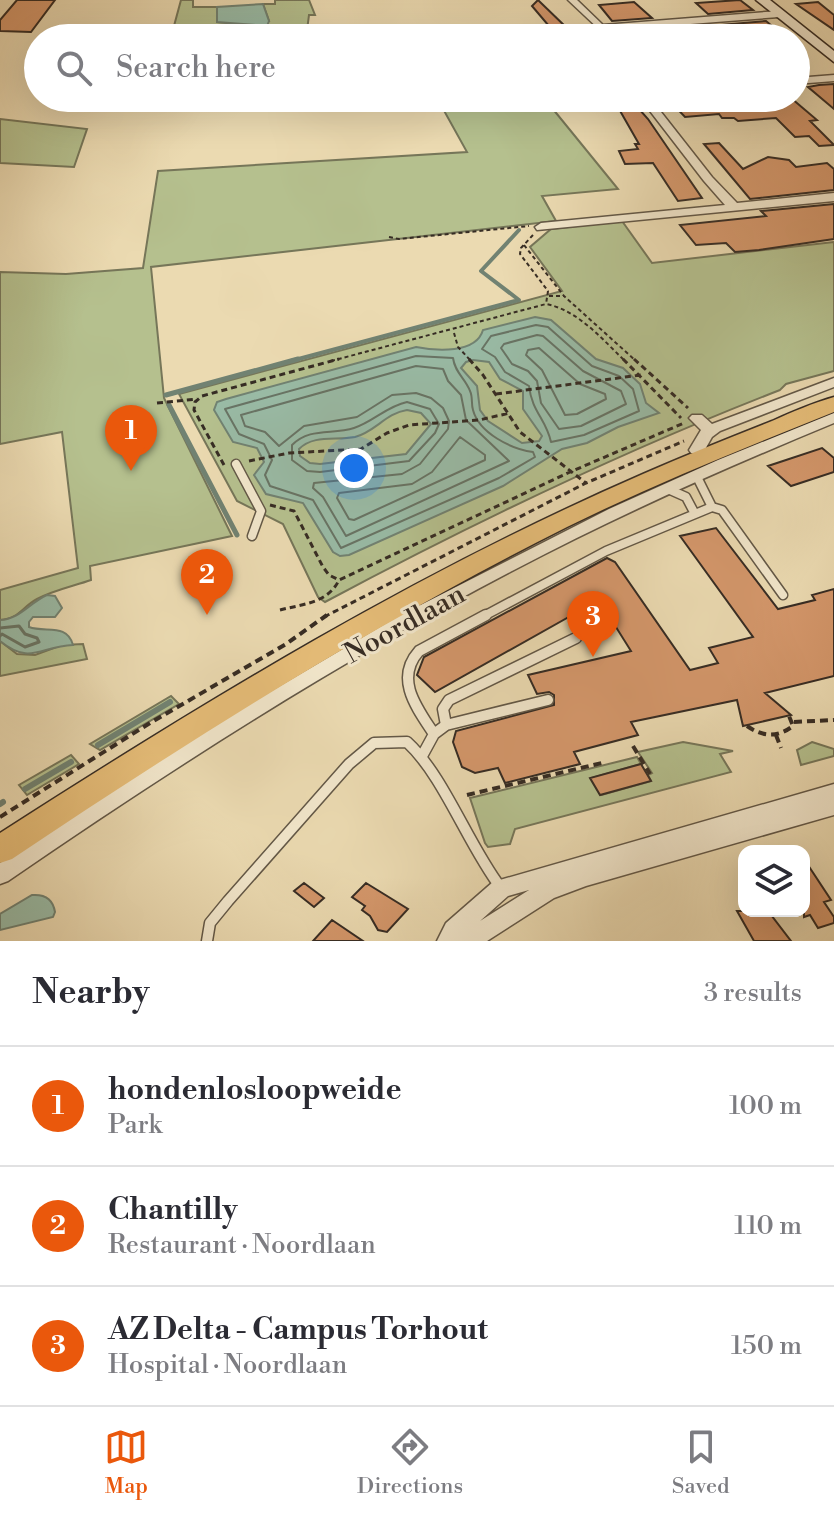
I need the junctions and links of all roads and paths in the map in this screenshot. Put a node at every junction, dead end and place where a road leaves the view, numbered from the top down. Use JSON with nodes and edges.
{"nodes":[{"id":1,"x":572,"y":0,"type":"edge"},
{"id":2,"x":762,"y":0,"type":"edge"},
{"id":3,"x":779,"y":14,"type":"junction"},
{"id":4,"x":597,"y":24,"type":"edge"},
{"id":5,"x":652,"y":24,"type":"edge"},
{"id":6,"x":792,"y":24,"type":"edge"},
{"id":7,"x":810,"y":39,"type":"edge"},
{"id":8,"x":834,"y":58,"type":"edge"},
{"id":9,"x":834,"y":78,"type":"edge"},
{"id":10,"x":810,"y":80,"type":"edge"},
{"id":11,"x":656,"y":112,"type":"edge"},
{"id":12,"x":834,"y":197,"type":"edge"},
{"id":13,"x":735,"y":208,"type":"junction"},
{"id":14,"x":541,"y":227,"type":"junction"},
{"id":15,"x":389,"y":237,"type":"dead end"},
{"id":16,"x":524,"y":245,"type":"junction"},
{"id":17,"x":549,"y":296,"type":"junction"},
{"id":18,"x":564,"y":296,"type":"junction"},
{"id":19,"x":546,"y":304,"type":"junction"},
{"id":20,"x":454,"y":333,"type":"junction"},
{"id":21,"x":644,"y":367,"type":"junction"},
{"id":22,"x":636,"y":370,"type":"junction"},
{"id":23,"x":641,"y":375,"type":"junction"},
{"id":24,"x":834,"y":382,"type":"edge"},
{"id":25,"x":496,"y":394,"type":"junction"},
{"id":26,"x":834,"y":396,"type":"edge"},
{"id":27,"x":198,"y":399,"type":"junction"},
{"id":28,"x":157,"y":403,"type":"dead end"},
{"id":29,"x":834,"y":404,"type":"edge"},
{"id":30,"x":510,"y":413,"type":"junction"},
{"id":31,"x":834,"y":418,"type":"edge"},
{"id":32,"x":691,"y":420,"type":"junction"},
{"id":33,"x":702,"y":448,"type":"junction"},
{"id":34,"x":256,"y":459,"type":"dead end"},
{"id":35,"x":236,"y":464,"type":"dead end"},
{"id":36,"x":226,"y":467,"type":"dead end"},
{"id":37,"x":570,"y":472,"type":"junction"},
{"id":38,"x":586,"y":483,"type":"dead end"},
{"id":39,"x":667,"y":488,"type":"junction"},
{"id":40,"x":256,"y":504,"type":"junction"},
{"id":41,"x":712,"y":507,"type":"junction"},
{"id":42,"x":695,"y":514,"type":"junction"},
{"id":43,"x":252,"y":536,"type":"dead end"},
{"id":44,"x":339,"y":580,"type":"junction"},
{"id":45,"x":783,"y":595,"type":"dead end"},
{"id":46,"x":280,"y":610,"type":"dead end"},
{"id":47,"x":576,"y":638,"type":"dead end"},
{"id":48,"x":548,"y":700,"type":"dead end"},
{"id":49,"x":789,"y":716,"type":"dead end"},
{"id":50,"x":834,"y":720,"type":"edge"},
{"id":51,"x":794,"y":722,"type":"junction"},
{"id":52,"x":446,"y":725,"type":"junction"},
{"id":53,"x":747,"y":726,"type":"dead end"},
{"id":54,"x":434,"y":734,"type":"junction"},
{"id":55,"x":776,"y":735,"type":"junction"},
{"id":56,"x":633,"y":746,"type":"dead end"},
{"id":57,"x":781,"y":748,"type":"dead end"},
{"id":58,"x":422,"y":756,"type":"junction"},
{"id":59,"x":606,"y":762,"type":"dead end"},
{"id":60,"x":650,"y":774,"type":"dead end"},
{"id":61,"x":834,"y":792,"type":"edge"},
{"id":62,"x":467,"y":795,"type":"dead end"},
{"id":63,"x":834,"y":807,"type":"edge"},
{"id":64,"x":0,"y":834,"type":"edge"},
{"id":65,"x":0,"y":850,"type":"edge"},
{"id":66,"x":624,"y":858,"type":"junction"},
{"id":67,"x":0,"y":875,"type":"edge"},
{"id":68,"x":501,"y":889,"type":"junction"},
{"id":69,"x":516,"y":908,"type":"junction"},
{"id":70,"x":207,"y":941,"type":"edge"},
{"id":71,"x":449,"y":941,"type":"edge"},
{"id":72,"x":468,"y":941,"type":"edge"}],
"edges":[{"from":1,"to":4,"type":"street"},
{"from":2,"to":3,"type":"street"},
{"from":3,"to":5,"type":"street"},
{"from":3,"to":6,"type":"street"},
{"from":7,"to":8,"type":"street"},
{"from":9,"to":10,"type":"street"},
{"from":11,"to":13,"type":"street"},
{"from":12,"to":13,"type":"street"},
{"from":13,"to":14,"type":"street"},
{"from":14,"to":15,"type":"path"},
{"from":14,"to":16,"type":"path"},
{"from":16,"to":17,"type":"path"},
{"from":16,"to":18,"type":"path"},
{"from":17,"to":18,"type":"path"},
{"from":17,"to":19,"type":"path"},
{"from":18,"to":21,"type":"path"},
{"from":19,"to":20,"type":"path"},
{"from":19,"to":22,"type":"path"},
{"from":20,"to":25,"type":"path"},
{"from":20,"to":27,"type":"path"},
{"from":21,"to":22,"type":"path"},
{"from":21,"to":32,"type":"path"},
{"from":22,"to":23,"type":"path"},
{"from":23,"to":25,"type":"path"},
{"from":23,"to":32,"type":"path"},
{"from":24,"to":33,"type":"street","name":"Noordlaan"},
{"from":25,"to":30,"type":"path"},
{"from":26,"to":33,"type":"main road","name":"Noordlaan"},
{"from":27,"to":28,"type":"path"},
{"from":27,"to":36,"type":"path"},
{"from":29,"to":65,"type":"main road","name":"Noordlaan"},
{"from":30,"to":34,"type":"path"},
{"from":30,"to":37,"type":"path"},
{"from":31,"to":33,"type":"street","name":"Noordlaan"},
{"from":32,"to":33,"type":"street"},
{"from":32,"to":33,"type":"path"},
{"from":32,"to":37,"type":"path"},
{"from":33,"to":39,"type":"street","name":"Noordlaan"},
{"from":33,"to":41,"type":"lane"},
{"from":33,"to":64,"type":"main road","name":"Noordlaan"},
{"from":35,"to":40,"type":"lane"},
{"from":37,"to":38,"type":"path"},
{"from":37,"to":44,"type":"path"},
{"from":39,"to":42,"type":"lane"},
{"from":39,"to":67,"type":"street","name":"Noordlaan"},
{"from":40,"to":43,"type":"lane"},
{"from":40,"to":44,"type":"path"},
{"from":41,"to":42,"type":"lane"},
{"from":41,"to":45,"type":"lane"},
{"from":42,"to":54,"type":"lane"},
{"from":44,"to":46,"type":"path"},
{"from":47,"to":52,"type":"lane"},
{"from":48,"to":52,"type":"lane"},
{"from":49,"to":51,"type":"path"},
{"from":50,"to":51,"type":"path"},
{"from":51,"to":55,"type":"path"},
{"from":52,"to":54,"type":"lane"},
{"from":53,"to":55,"type":"path"},
{"from":54,"to":58,"type":"lane"},
{"from":55,"to":57,"type":"path"},
{"from":56,"to":60,"type":"path"},
{"from":58,"to":68,"type":"lane"},
{"from":58,"to":70,"type":"lane"},
{"from":59,"to":62,"type":"path"},
{"from":61,"to":66,"type":"street"},
{"from":63,"to":66,"type":"street"},
{"from":66,"to":68,"type":"street"},
{"from":66,"to":69,"type":"street"},
{"from":68,"to":69,"type":"street"},
{"from":68,"to":71,"type":"street"},
{"from":69,"to":72,"type":"street"}]}
